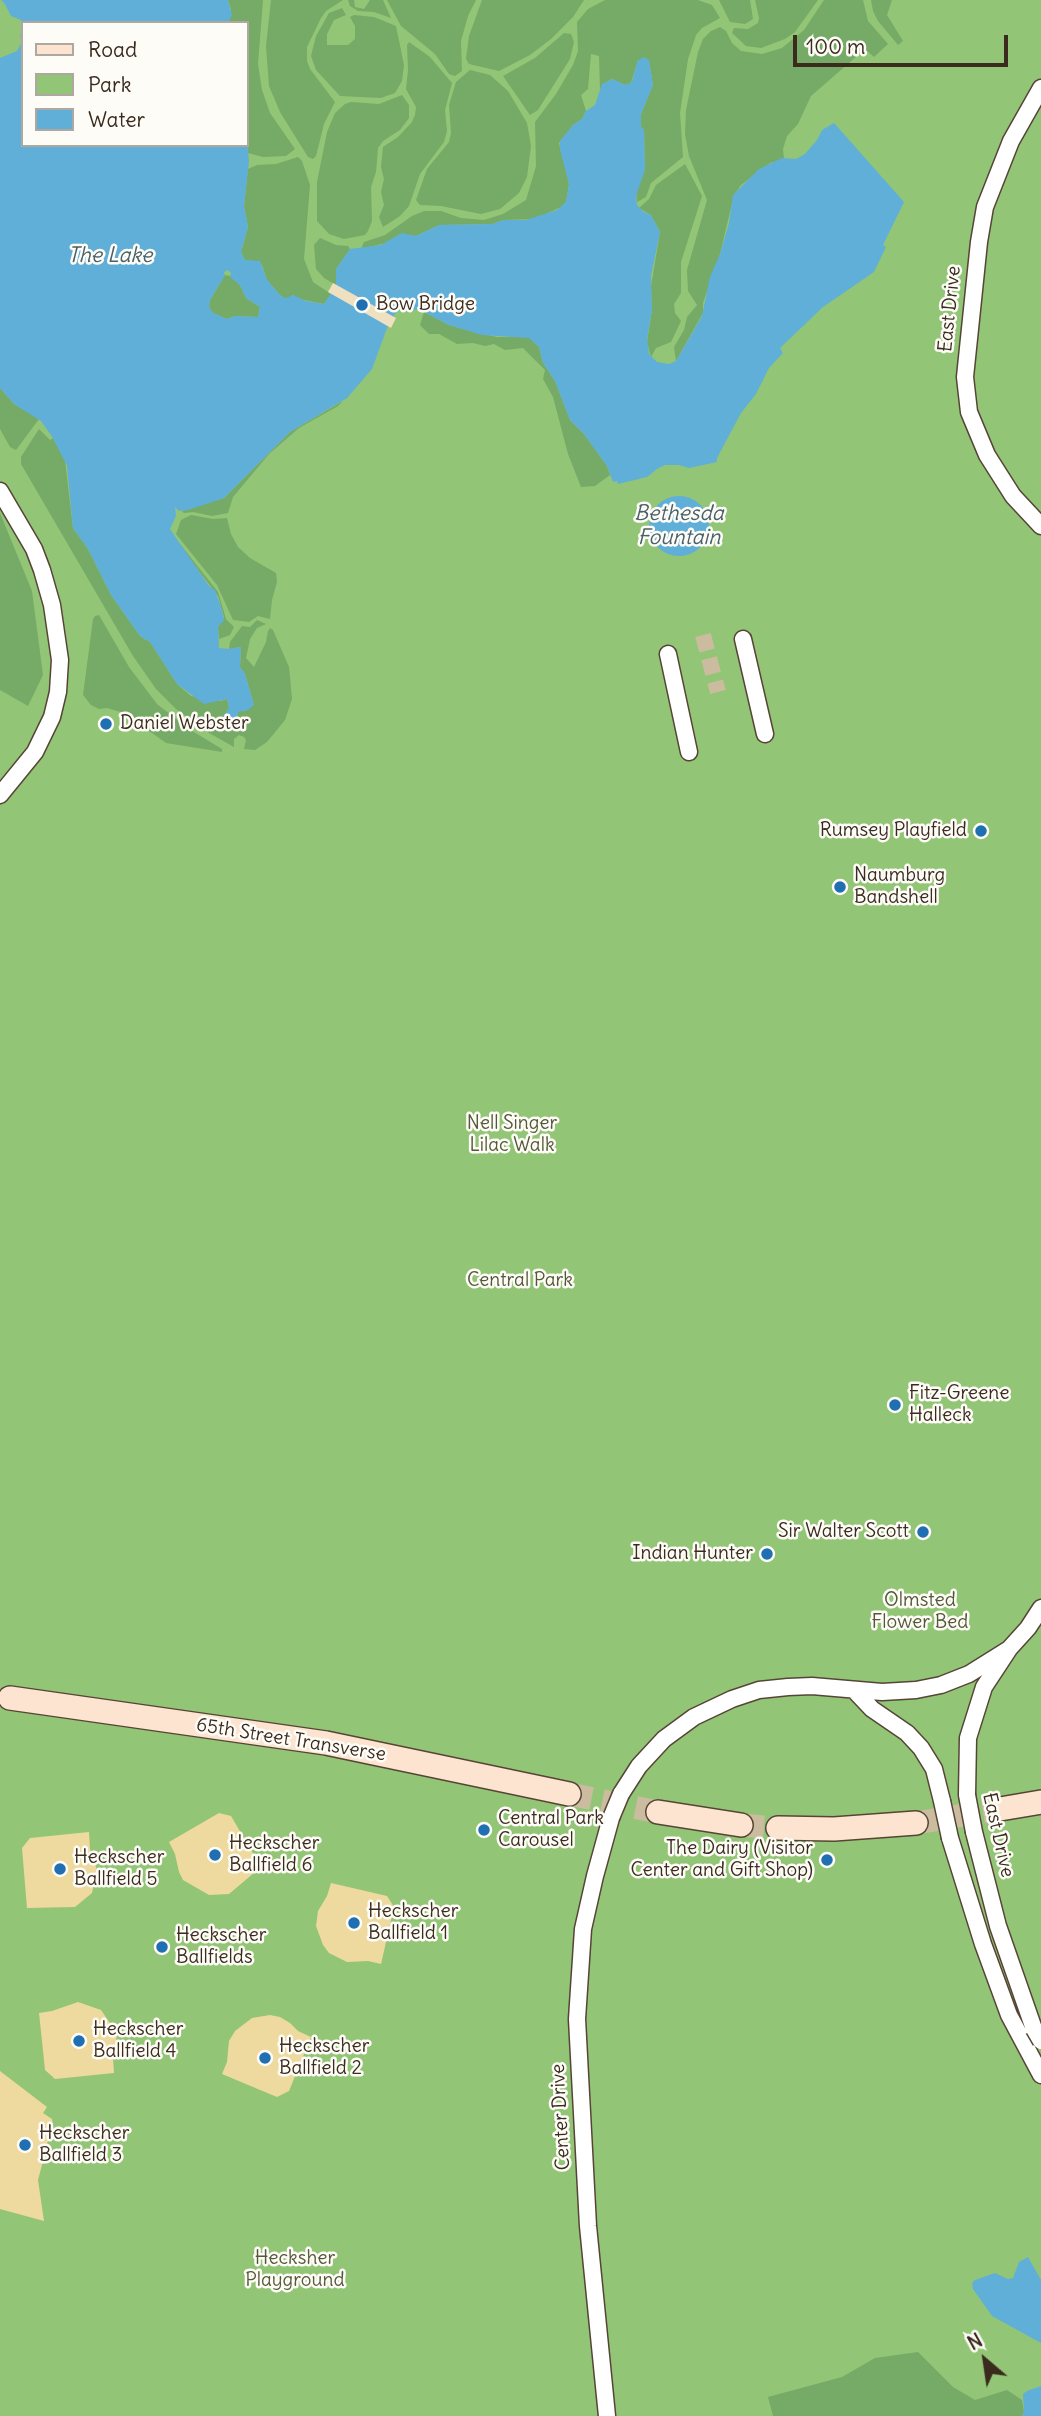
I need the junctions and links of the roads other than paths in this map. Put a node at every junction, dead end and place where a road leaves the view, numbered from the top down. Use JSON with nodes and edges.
{"nodes":[{"id":1,"x":1041,"y":88,"type":"edge"},
{"id":2,"x":0,"y":491,"type":"edge"},
{"id":3,"x":1041,"y":526,"type":"edge"},
{"id":4,"x":743,"y":639,"type":"dead end"},
{"id":5,"x":668,"y":654,"type":"dead end"},
{"id":6,"x":765,"y":734,"type":"dead end"},
{"id":7,"x":689,"y":752,"type":"dead end"},
{"id":8,"x":0,"y":794,"type":"edge"},
{"id":9,"x":1041,"y":1608,"type":"edge"},
{"id":10,"x":1009,"y":1649,"type":"junction"},
{"id":11,"x":854,"y":1690,"type":"junction"},
{"id":12,"x":10,"y":1698,"type":"dead end"},
{"id":13,"x":569,"y":1794,"type":"tunnel mouth"},
{"id":14,"x":1041,"y":1802,"type":"edge"},
{"id":15,"x":1000,"y":1809,"type":"tunnel mouth"},
{"id":16,"x":658,"y":1812,"type":"tunnel mouth"},
{"id":17,"x":916,"y":1823,"type":"tunnel mouth"},
{"id":18,"x":741,"y":1825,"type":"tunnel mouth"},
{"id":19,"x":778,"y":1828,"type":"tunnel mouth"},
{"id":20,"x":1037,"y":2035,"type":"edge"},
{"id":21,"x":1041,"y":2075,"type":"edge"},
{"id":22,"x":607,"y":2416,"type":"edge"}],
"edges":[{"from":1,"to":3,"type":"street","name":"East Drive"},
{"from":2,"to":8,"type":"street"},
{"from":4,"to":6,"type":"street"},
{"from":5,"to":7,"type":"street"},
{"from":9,"to":10,"type":"street","name":"East Drive"},
{"from":10,"to":11,"type":"street"},
{"from":10,"to":20,"type":"street","name":"East Drive","bridge":true},
{"from":11,"to":21,"type":"street","bridge":true},
{"from":11,"to":22,"type":"street","name":"Center Drive","bridge":true},
{"from":12,"to":13,"type":"main road","name":"65th Street Transverse"},
{"from":14,"to":15,"type":"main road"},
{"from":16,"to":18,"type":"main road"},
{"from":17,"to":19,"type":"main road"}]}
